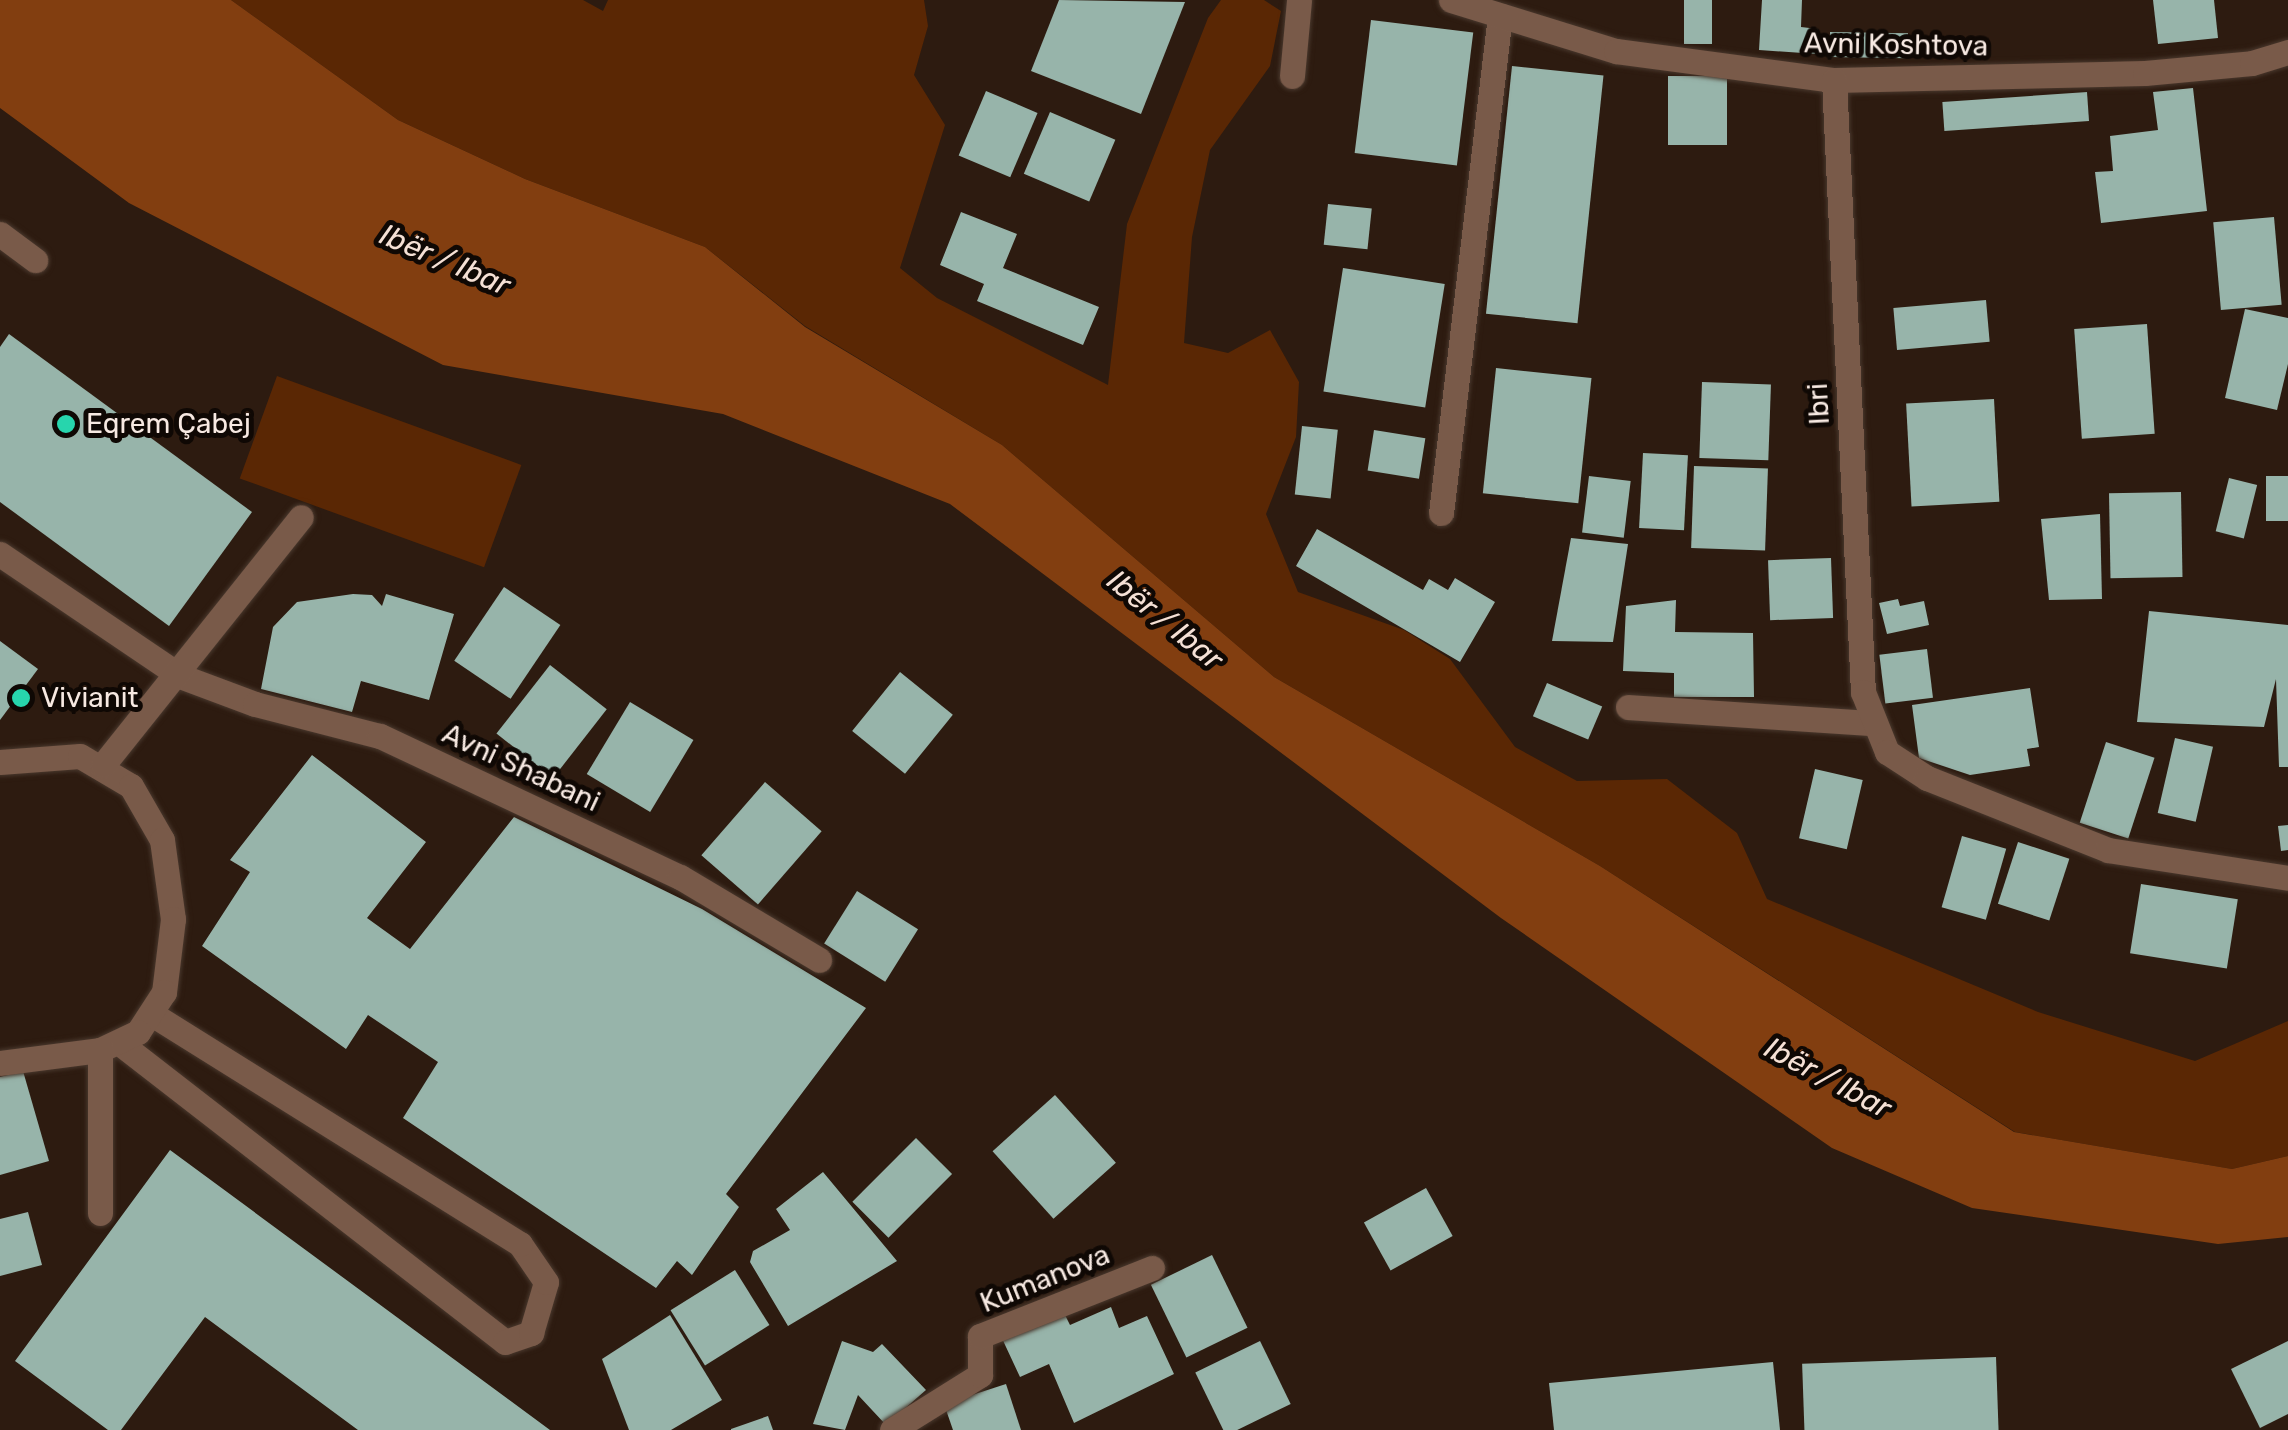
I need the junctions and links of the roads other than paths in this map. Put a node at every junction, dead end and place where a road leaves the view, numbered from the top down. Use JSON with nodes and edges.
{"nodes":[{"id":1,"x":1300,"y":0,"type":"edge"},
{"id":2,"x":1451,"y":0,"type":"edge"},
{"id":3,"x":1500,"y":15,"type":"junction"},
{"id":4,"x":2288,"y":52,"type":"edge"},
{"id":5,"x":1292,"y":76,"type":"dead end"},
{"id":6,"x":1834,"y":80,"type":"junction"},
{"id":7,"x":0,"y":234,"type":"edge"},
{"id":8,"x":35,"y":260,"type":"dead end"},
{"id":9,"x":1440,"y":512,"type":"dead end"},
{"id":10,"x":301,"y":517,"type":"dead end"},
{"id":11,"x":0,"y":554,"type":"edge"},
{"id":12,"x":180,"y":676,"type":"junction"},
{"id":13,"x":1628,"y":706,"type":"dead end"},
{"id":14,"x":1872,"y":723,"type":"junction"},
{"id":15,"x":0,"y":762,"type":"edge"},
{"id":16,"x":103,"y":765,"type":"junction"},
{"id":17,"x":2288,"y":878,"type":"edge"},
{"id":18,"x":819,"y":960,"type":"dead end"},
{"id":19,"x":153,"y":1015,"type":"junction"},
{"id":20,"x":110,"y":1046,"type":"junction"},
{"id":21,"x":0,"y":1064,"type":"edge"},
{"id":22,"x":100,"y":1213,"type":"dead end"},
{"id":23,"x":1152,"y":1268,"type":"dead end"},
{"id":24,"x":892,"y":1430,"type":"edge"}],
"edges":[{"from":1,"to":5,"type":"street"},
{"from":2,"to":3,"type":"street","name":"Avni Koshtova"},
{"from":3,"to":6,"type":"street","name":"Avni Koshtova"},
{"from":3,"to":9,"type":"street"},
{"from":4,"to":6,"type":"street","name":"Avni Koshtova"},
{"from":6,"to":14,"type":"street","name":"Ibri"},
{"from":7,"to":8,"type":"street"},
{"from":10,"to":12,"type":"street"},
{"from":11,"to":12,"type":"street","name":"Avni Shabani"},
{"from":12,"to":16,"type":"street"},
{"from":12,"to":18,"type":"street","name":"Avni Shabani"},
{"from":13,"to":14,"type":"street"},
{"from":14,"to":17,"type":"street","name":"Ibri"},
{"from":15,"to":16,"type":"street"},
{"from":16,"to":19,"type":"street"},
{"from":19,"to":20,"type":"street"},
{"from":19,"to":20,"type":"street"},
{"from":20,"to":21,"type":"street"},
{"from":20,"to":22,"type":"street"},
{"from":23,"to":24,"type":"street","name":"Kumanova"}]}
